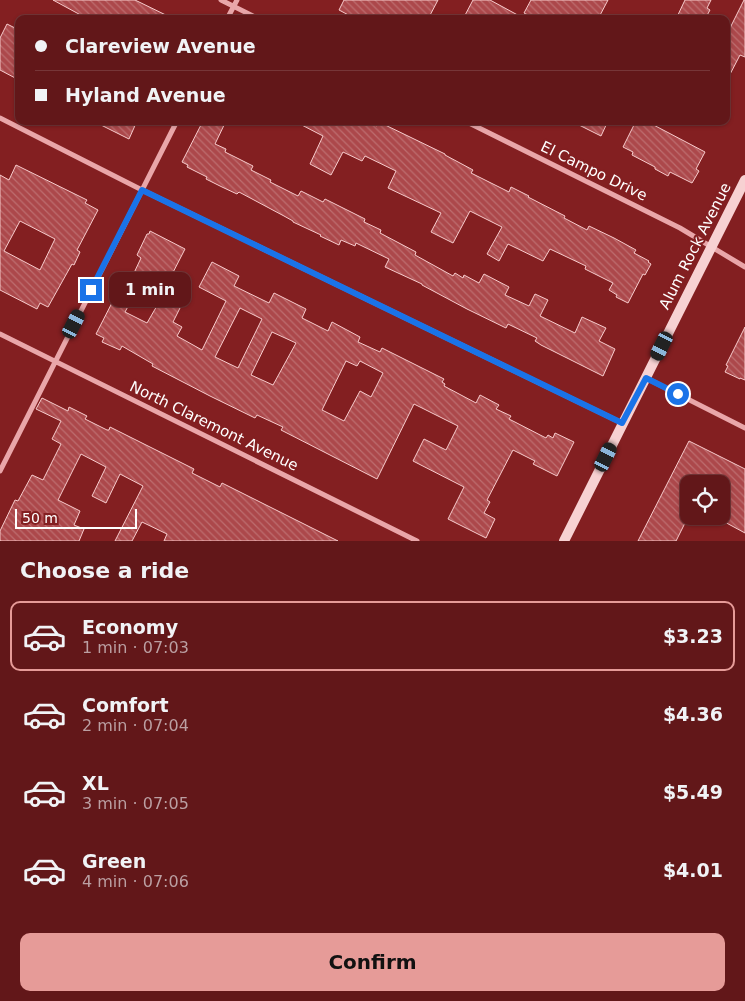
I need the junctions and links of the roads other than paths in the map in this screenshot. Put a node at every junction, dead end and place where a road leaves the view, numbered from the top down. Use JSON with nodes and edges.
{"nodes":[{"id":1,"x":221,"y":0,"type":"edge"},
{"id":2,"x":237,"y":0,"type":"edge"},
{"id":3,"x":234,"y":6,"type":"junction"},
{"id":4,"x":229,"y":15,"type":"edge"},
{"id":5,"x":251,"y":15,"type":"edge"},
{"id":6,"x":0,"y":118,"type":"edge"},
{"id":7,"x":175,"y":125,"type":"edge"},
{"id":8,"x":473,"y":125,"type":"edge"},
{"id":9,"x":745,"y":180,"type":"edge"},
{"id":10,"x":142,"y":190,"type":"junction"},
{"id":11,"x":711,"y":247,"type":"junction"},
{"id":12,"x":745,"y":268,"type":"edge"},
{"id":13,"x":0,"y":334,"type":"edge"},
{"id":14,"x":54,"y":361,"type":"junction"},
{"id":15,"x":646,"y":378,"type":"junction"},
{"id":16,"x":622,"y":423,"type":"junction"},
{"id":17,"x":745,"y":428,"type":"edge"},
{"id":18,"x":0,"y":471,"type":"edge"},
{"id":19,"x":417,"y":541,"type":"edge"},
{"id":20,"x":564,"y":541,"type":"edge"}],
"edges":[{"from":1,"to":3,"type":"street"},
{"from":2,"to":3,"type":"street"},
{"from":3,"to":4,"type":"street"},
{"from":3,"to":5,"type":"street"},
{"from":6,"to":10,"type":"street"},
{"from":7,"to":10,"type":"street"},
{"from":8,"to":11,"type":"street","name":"El Campo Drive"},
{"from":9,"to":11,"type":"main road","name":"Alum Rock Avenue"},
{"from":10,"to":14,"type":"street"},
{"from":10,"to":16,"type":"street"},
{"from":11,"to":12,"type":"street","name":"El Campo Drive"},
{"from":11,"to":15,"type":"main road","name":"Alum Rock Avenue"},
{"from":13,"to":14,"type":"street","name":"North Claremont Avenue"},
{"from":14,"to":18,"type":"street"},
{"from":14,"to":19,"type":"street","name":"North Claremont Avenue"},
{"from":15,"to":16,"type":"main road","name":"Alum Rock Avenue"},
{"from":15,"to":17,"type":"street"},
{"from":16,"to":20,"type":"main road","name":"Alum Rock Avenue"}]}
